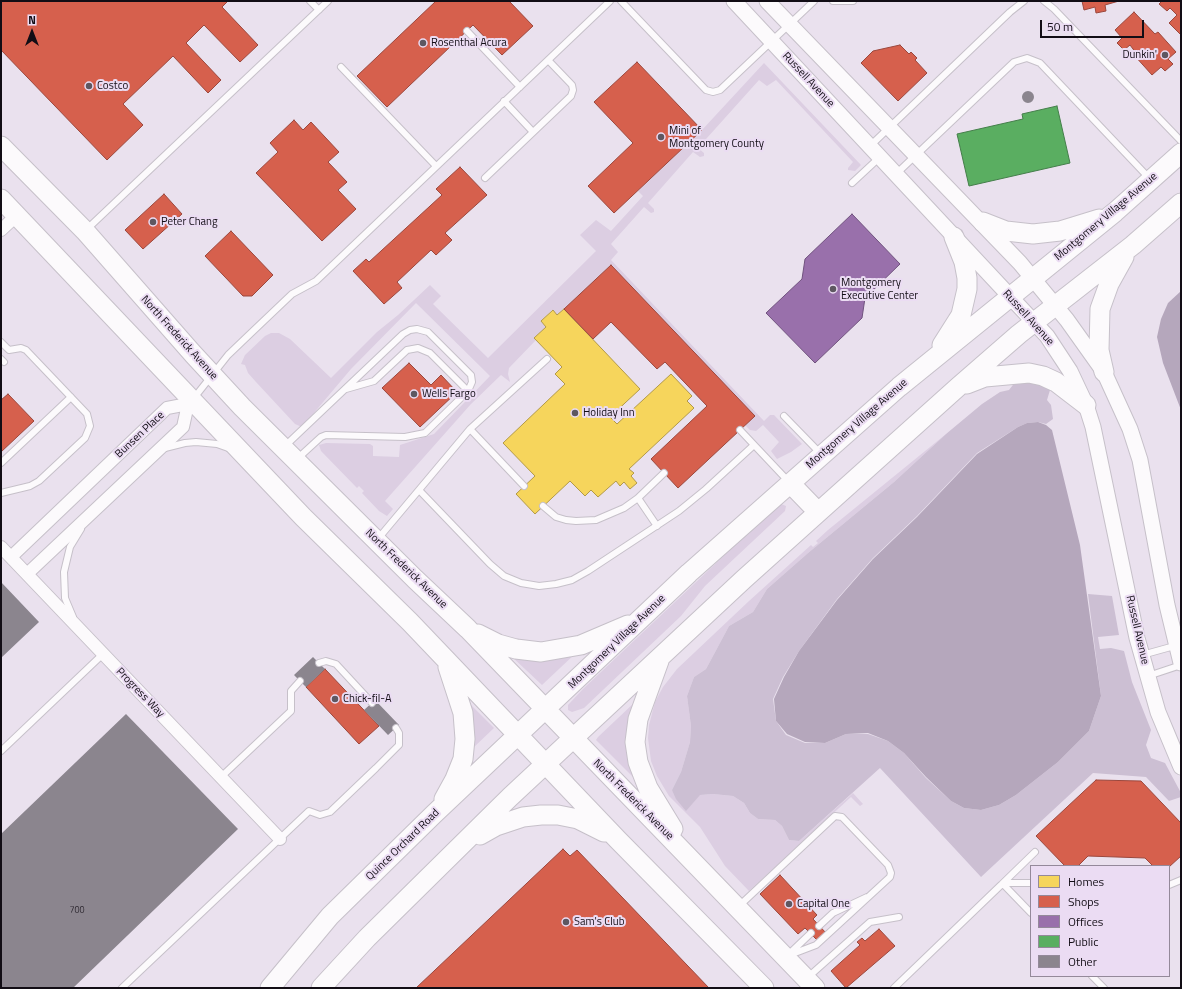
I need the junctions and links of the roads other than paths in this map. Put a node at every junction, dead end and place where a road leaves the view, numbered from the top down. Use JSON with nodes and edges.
{"nodes":[{"id":1,"x":310,"y":1,"type":"edge"},
{"id":2,"x":328,"y":1,"type":"edge"},
{"id":3,"x":610,"y":1,"type":"edge"},
{"id":4,"x":621,"y":1,"type":"edge"},
{"id":5,"x":734,"y":1,"type":"edge"},
{"id":6,"x":767,"y":1,"type":"edge"},
{"id":7,"x":814,"y":1,"type":"edge"},
{"id":8,"x":833,"y":1,"type":"edge"},
{"id":9,"x":852,"y":1,"type":"edge"},
{"id":10,"x":1024,"y":1,"type":"edge"},
{"id":11,"x":1044,"y":1,"type":"edge"},
{"id":12,"x":319,"y":10,"type":"junction"},
{"id":13,"x":790,"y":24,"type":"junction"},
{"id":14,"x":467,"y":31,"type":"dead end"},
{"id":15,"x":772,"y":41,"type":"junction"},
{"id":16,"x":548,"y":60,"type":"junction"},
{"id":17,"x":341,"y":67,"type":"dead end"},
{"id":18,"x":520,"y":87,"type":"junction"},
{"id":19,"x":504,"y":101,"type":"junction"},
{"id":20,"x":890,"y":126,"type":"junction"},
{"id":21,"x":533,"y":132,"type":"junction"},
{"id":22,"x":1181,"y":141,"type":"edge"},
{"id":23,"x":1,"y":146,"type":"edge"},
{"id":24,"x":875,"y":151,"type":"junction"},
{"id":25,"x":916,"y":154,"type":"junction"},
{"id":26,"x":1181,"y":154,"type":"edge"},
{"id":27,"x":436,"y":166,"type":"junction"},
{"id":28,"x":896,"y":174,"type":"junction"},
{"id":29,"x":485,"y":178,"type":"dead end"},
{"id":30,"x":1151,"y":180,"type":"junction"},
{"id":31,"x":852,"y":183,"type":"dead end"},
{"id":32,"x":1,"y":199,"type":"edge"},
{"id":33,"x":1181,"y":203,"type":"edge"},
{"id":34,"x":1115,"y":212,"type":"junction"},
{"id":35,"x":16,"y":215,"type":"junction"},
{"id":36,"x":983,"y":222,"type":"junction"},
{"id":37,"x":1,"y":230,"type":"edge"},
{"id":38,"x":85,"y":231,"type":"junction"},
{"id":39,"x":954,"y":237,"type":"junction"},
{"id":40,"x":1133,"y":245,"type":"junction"},
{"id":41,"x":1032,"y":277,"type":"junction"},
{"id":42,"x":1009,"y":297,"type":"junction"},
{"id":43,"x":1056,"y":306,"type":"junction"},
{"id":44,"x":1034,"y":323,"type":"junction"},
{"id":45,"x":1,"y":342,"type":"edge"},
{"id":46,"x":547,"y":359,"type":"dead end"},
{"id":47,"x":924,"y":366,"type":"junction"},
{"id":48,"x":1104,"y":372,"type":"junction"},
{"id":49,"x":213,"y":375,"type":"junction"},
{"id":50,"x":958,"y":387,"type":"junction"},
{"id":51,"x":345,"y":389,"type":"junction"},
{"id":52,"x":468,"y":391,"type":"junction"},
{"id":53,"x":71,"y":397,"type":"junction"},
{"id":54,"x":190,"y":402,"type":"junction"},
{"id":55,"x":1086,"y":405,"type":"junction"},
{"id":56,"x":784,"y":416,"type":"dead end"},
{"id":57,"x":470,"y":429,"type":"junction"},
{"id":58,"x":740,"y":430,"type":"dead end"},
{"id":59,"x":754,"y":445,"type":"junction"},
{"id":60,"x":242,"y":452,"type":"junction"},
{"id":61,"x":155,"y":453,"type":"junction"},
{"id":62,"x":290,"y":454,"type":"junction"},
{"id":63,"x":822,"y":454,"type":"junction"},
{"id":64,"x":1,"y":463,"type":"edge"},
{"id":65,"x":664,"y":473,"type":"dead end"},
{"id":66,"x":790,"y":483,"type":"junction"},
{"id":67,"x":524,"y":486,"type":"dead end"},
{"id":68,"x":420,"y":490,"type":"junction"},
{"id":69,"x":1,"y":494,"type":"edge"},
{"id":70,"x":638,"y":498,"type":"junction"},
{"id":71,"x":543,"y":506,"type":"dead end"},
{"id":72,"x":818,"y":512,"type":"junction"},
{"id":73,"x":91,"y":514,"type":"junction"},
{"id":74,"x":656,"y":526,"type":"junction"},
{"id":75,"x":376,"y":541,"type":"junction"},
{"id":76,"x":1,"y":547,"type":"edge"},
{"id":77,"x":11,"y":557,"type":"junction"},
{"id":78,"x":27,"y":574,"type":"junction"},
{"id":79,"x":643,"y":617,"type":"junction"},
{"id":80,"x":79,"y":629,"type":"junction"},
{"id":81,"x":468,"y":629,"type":"junction"},
{"id":82,"x":1178,"y":645,"type":"edge"},
{"id":83,"x":103,"y":654,"type":"junction"},
{"id":84,"x":662,"y":654,"type":"junction"},
{"id":85,"x":1142,"y":655,"type":"junction"},
{"id":86,"x":444,"y":658,"type":"junction"},
{"id":87,"x":319,"y":663,"type":"dead end"},
{"id":88,"x":1181,"y":664,"type":"edge"},
{"id":89,"x":1148,"y":676,"type":"junction"},
{"id":90,"x":300,"y":681,"type":"dead end"},
{"id":91,"x":372,"y":703,"type":"dead end"},
{"id":92,"x":546,"y":710,"type":"junction"},
{"id":93,"x":396,"y":728,"type":"dead end"},
{"id":94,"x":518,"y":736,"type":"junction"},
{"id":95,"x":572,"y":738,"type":"junction"},
{"id":96,"x":1,"y":751,"type":"edge"},
{"id":97,"x":545,"y":764,"type":"junction"},
{"id":98,"x":1181,"y":767,"type":"edge"},
{"id":99,"x":221,"y":777,"type":"junction"},
{"id":100,"x":434,"y":814,"type":"junction"},
{"id":101,"x":280,"y":839,"type":"junction"},
{"id":102,"x":618,"y":840,"type":"junction"},
{"id":103,"x":463,"y":844,"type":"junction"},
{"id":104,"x":1035,"y":852,"type":"dead end"},
{"id":105,"x":1181,"y":880,"type":"edge"},
{"id":106,"x":1030,"y":883,"type":"edge"},
{"id":107,"x":1001,"y":885,"type":"junction"},
{"id":108,"x":1170,"y":885,"type":"edge"},
{"id":109,"x":721,"y":890,"type":"junction"},
{"id":110,"x":874,"y":893,"type":"junction"},
{"id":111,"x":737,"y":907,"type":"junction"},
{"id":112,"x":1030,"y":912,"type":"edge"},
{"id":113,"x":899,"y":917,"type":"dead end"},
{"id":114,"x":819,"y":926,"type":"dead end"},
{"id":115,"x":811,"y":933,"type":"dead end"},
{"id":116,"x":785,"y":957,"type":"junction"},
{"id":117,"x":1093,"y":977,"type":"edge"},
{"id":118,"x":811,"y":983,"type":"edge"},
{"id":119,"x":756,"y":985,"type":"edge"},
{"id":120,"x":122,"y":988,"type":"edge"},
{"id":121,"x":270,"y":988,"type":"edge"},
{"id":122,"x":321,"y":988,"type":"edge"},
{"id":123,"x":894,"y":988,"type":"edge"},
{"id":124,"x":1104,"y":988,"type":"edge"}],
"edges":[{"from":1,"to":12,"type":"lane"},
{"from":2,"to":12,"type":"lane"},
{"from":3,"to":16,"type":"lane"},
{"from":4,"to":15,"type":"lane"},
{"from":5,"to":15,"type":"street","name":"Russell Avenue"},
{"from":6,"to":13,"type":"street"},
{"from":7,"to":13,"type":"lane"},
{"from":8,"to":9,"type":"lane"},
{"from":10,"to":20,"type":"lane"},
{"from":11,"to":22,"type":"lane"},
{"from":12,"to":38,"type":"lane"},
{"from":13,"to":15,"type":"lane"},
{"from":13,"to":20,"type":"street"},
{"from":14,"to":18,"type":"lane"},
{"from":15,"to":24,"type":"street","name":"Russell Avenue"},
{"from":16,"to":18,"type":"lane"},
{"from":16,"to":21,"type":"lane"},
{"from":17,"to":27,"type":"lane"},
{"from":18,"to":19,"type":"lane"},
{"from":19,"to":21,"type":"lane"},
{"from":19,"to":27,"type":"lane"},
{"from":20,"to":24,"type":"lane"},
{"from":20,"to":25,"type":"street"},
{"from":21,"to":29,"type":"lane"},
{"from":23,"to":38,"type":"main road","name":"North Frederick Avenue"},
{"from":24,"to":28,"type":"street","name":"Russell Avenue"},
{"from":24,"to":31,"type":"lane"},
{"from":25,"to":28,"type":"lane"},
{"from":25,"to":30,"type":"lane"},
{"from":25,"to":36,"type":"street"},
{"from":26,"to":30,"type":"main road","name":"Montgomery Village Avenue"},
{"from":27,"to":49,"type":"lane"},
{"from":28,"to":39,"type":"street","name":"Russell Avenue"},
{"from":30,"to":34,"type":"main road","name":"Montgomery Village Avenue"},
{"from":32,"to":35,"type":"main road"},
{"from":33,"to":40,"type":"main road"},
{"from":34,"to":36,"type":"main road"},
{"from":34,"to":41,"type":"main road","name":"Montgomery Village Avenue"},
{"from":35,"to":37,"type":"street"},
{"from":35,"to":54,"type":"main road"},
{"from":36,"to":41,"type":"street"},
{"from":38,"to":49,"type":"main road","name":"North Frederick Avenue"},
{"from":39,"to":42,"type":"street","name":"Russell Avenue"},
{"from":39,"to":47,"type":"main road"},
{"from":40,"to":43,"type":"main road"},
{"from":40,"to":48,"type":"main road"},
{"from":41,"to":42,"type":"main road","name":"Montgomery Village Avenue"},
{"from":41,"to":43,"type":"street"},
{"from":42,"to":44,"type":"street","name":"Russell Avenue"},
{"from":42,"to":47,"type":"main road","name":"Montgomery Village Avenue"},
{"from":43,"to":44,"type":"main road"},
{"from":43,"to":48,"type":"street"},
{"from":44,"to":50,"type":"main road"},
{"from":44,"to":55,"type":"street","name":"Russell Avenue"},
{"from":45,"to":53,"type":"lane"},
{"from":46,"to":57,"type":"lane"},
{"from":47,"to":63,"type":"main road","name":"Montgomery Village Avenue"},
{"from":48,"to":82,"type":"street"},
{"from":49,"to":54,"type":"lane"},
{"from":49,"to":62,"type":"main road","name":"North Frederick Avenue"},
{"from":50,"to":55,"type":"main road"},
{"from":50,"to":72,"type":"main road"},
{"from":51,"to":52,"type":"lane"},
{"from":51,"to":52,"type":"lane"},
{"from":51,"to":62,"type":"lane"},
{"from":52,"to":62,"type":"lane"},
{"from":53,"to":64,"type":"lane"},
{"from":53,"to":69,"type":"lane"},
{"from":54,"to":60,"type":"main road"},
{"from":54,"to":61,"type":"street"},
{"from":54,"to":77,"type":"street","name":"Bunsen Place"},
{"from":55,"to":85,"type":"street","name":"Russell Avenue"},
{"from":56,"to":63,"type":"lane"},
{"from":57,"to":67,"type":"lane"},
{"from":57,"to":68,"type":"lane"},
{"from":58,"to":59,"type":"lane"},
{"from":59,"to":66,"type":"lane"},
{"from":59,"to":74,"type":"lane"},
{"from":60,"to":61,"type":"lane"},
{"from":60,"to":86,"type":"main road"},
{"from":61,"to":73,"type":"street"},
{"from":62,"to":75,"type":"main road","name":"North Frederick Avenue"},
{"from":63,"to":66,"type":"main road","name":"Montgomery Village Avenue"},
{"from":65,"to":70,"type":"lane"},
{"from":66,"to":72,"type":"main road"},
{"from":66,"to":79,"type":"main road","name":"Montgomery Village Avenue"},
{"from":68,"to":74,"type":"lane"},
{"from":68,"to":75,"type":"lane"},
{"from":70,"to":71,"type":"lane"},
{"from":70,"to":74,"type":"lane"},
{"from":72,"to":84,"type":"main road"},
{"from":73,"to":78,"type":"street"},
{"from":73,"to":80,"type":"lane"},
{"from":75,"to":81,"type":"main road","name":"North Frederick Avenue"},
{"from":76,"to":77,"type":"street","name":"Progress Way"},
{"from":77,"to":78,"type":"street","name":"Progress Way"},
{"from":78,"to":80,"type":"street","name":"Progress Way"},
{"from":79,"to":81,"type":"main road"},
{"from":79,"to":92,"type":"main road","name":"Montgomery Village Avenue"},
{"from":80,"to":83,"type":"street","name":"Progress Way"},
{"from":81,"to":92,"type":"main road","name":"North Frederick Avenue"},
{"from":82,"to":85,"type":"lane"},
{"from":82,"to":88,"type":"street"},
{"from":83,"to":96,"type":"lane"},
{"from":83,"to":99,"type":"street","name":"Progress Way"},
{"from":84,"to":95,"type":"main road"},
{"from":84,"to":109,"type":"main road"},
{"from":85,"to":89,"type":"street","name":"Russell Avenue"},
{"from":86,"to":94,"type":"main road"},
{"from":86,"to":100,"type":"main road"},
{"from":87,"to":91,"type":"lane"},
{"from":88,"to":89,"type":"lane"},
{"from":89,"to":98,"type":"street","name":"Russell Avenue"},
{"from":90,"to":99,"type":"lane"},
{"from":92,"to":94,"type":"main road","name":"Quince Orchard Road"},
{"from":92,"to":95,"type":"main road","name":"North Frederick Avenue"},
{"from":93,"to":101,"type":"lane"},
{"from":94,"to":97,"type":"main road"},
{"from":94,"to":100,"type":"main road","name":"Quince Orchard Road"},
{"from":95,"to":97,"type":"main road"},
{"from":95,"to":109,"type":"main road","name":"North Frederick Avenue"},
{"from":97,"to":102,"type":"main road"},
{"from":97,"to":103,"type":"main road"},
{"from":99,"to":101,"type":"street","name":"Progress Way"},
{"from":100,"to":121,"type":"main road","name":"Quince Orchard Road"},
{"from":101,"to":120,"type":"lane"},
{"from":102,"to":103,"type":"main road"},
{"from":102,"to":119,"type":"main road"},
{"from":103,"to":122,"type":"main road"},
{"from":104,"to":107,"type":"lane"},
{"from":105,"to":108,"type":"lane"},
{"from":106,"to":107,"type":"lane"},
{"from":107,"to":112,"type":"lane"},
{"from":107,"to":123,"type":"lane"},
{"from":109,"to":111,"type":"main road","name":"North Frederick Avenue"},
{"from":110,"to":111,"type":"lane"},
{"from":110,"to":114,"type":"lane"},
{"from":110,"to":116,"type":"lane"},
{"from":111,"to":116,"type":"main road","name":"North Frederick Avenue"},
{"from":113,"to":118,"type":"lane"},
{"from":115,"to":116,"type":"lane"},
{"from":116,"to":118,"type":"main road","name":"North Frederick Avenue"},
{"from":117,"to":124,"type":"lane"}]}
